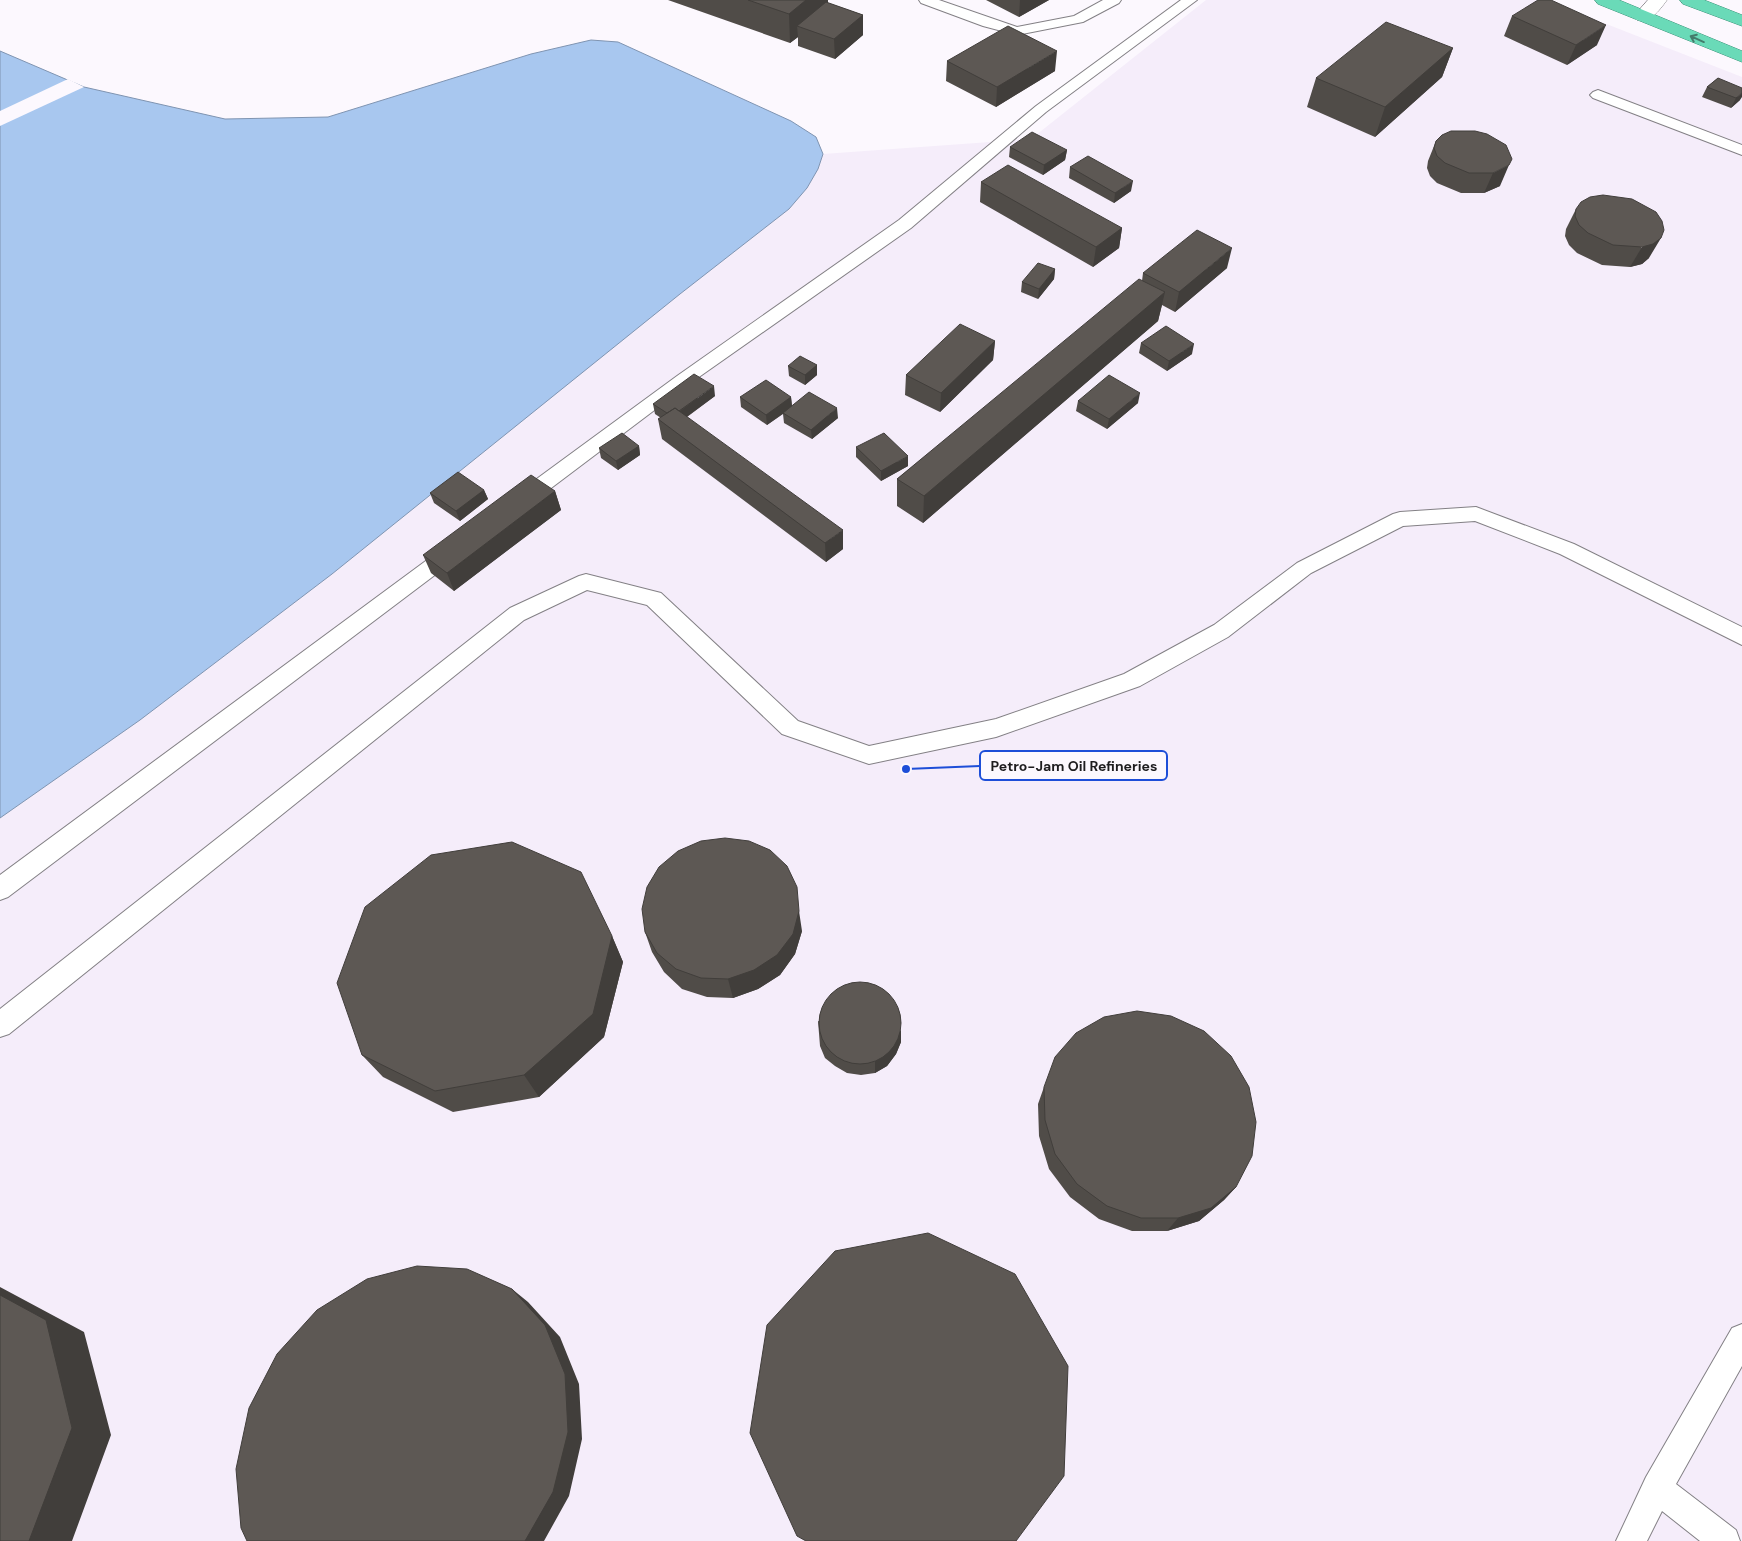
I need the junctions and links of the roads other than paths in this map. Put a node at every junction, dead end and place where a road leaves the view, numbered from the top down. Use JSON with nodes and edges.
{"nodes":[{"id":1,"x":926,"y":0,"type":"edge"},
{"id":2,"x":1114,"y":0,"type":"edge"},
{"id":3,"x":1190,"y":0,"type":"edge"},
{"id":4,"x":1604,"y":0,"type":"edge"},
{"id":5,"x":1658,"y":0,"type":"edge"},
{"id":6,"x":1689,"y":0,"type":"edge"},
{"id":7,"x":1643,"y":16,"type":"junction"},
{"id":8,"x":1742,"y":21,"type":"edge"},
{"id":9,"x":1742,"y":57,"type":"edge"},
{"id":10,"x":1598,"y":95,"type":"dead end"},
{"id":11,"x":1742,"y":150,"type":"edge"},
{"id":12,"x":509,"y":510,"type":"edge"},
{"id":13,"x":469,"y":540,"type":"edge"},
{"id":14,"x":1742,"y":637,"type":"edge"},
{"id":15,"x":0,"y":889,"type":"edge"},
{"id":16,"x":0,"y":1025,"type":"edge"},
{"id":17,"x":1742,"y":1338,"type":"edge"},
{"id":18,"x":1656,"y":1488,"type":"junction"},
{"id":19,"x":1631,"y":1541,"type":"edge"},
{"id":20,"x":1725,"y":1541,"type":"edge"}],
"edges":[{"from":1,"to":2,"type":"lane"},
{"from":3,"to":12,"type":"lane"},
{"from":4,"to":7,"type":"highway"},
{"from":5,"to":7,"type":"main road"},
{"from":6,"to":8,"type":"highway"},
{"from":9,"to":7,"type":"highway","one_way":true},
{"from":10,"to":11,"type":"lane"},
{"from":13,"to":15,"type":"lane"},
{"from":14,"to":16,"type":"lane"},
{"from":17,"to":18,"type":"lane"},
{"from":18,"to":19,"type":"lane"},
{"from":18,"to":20,"type":"lane"}]}
